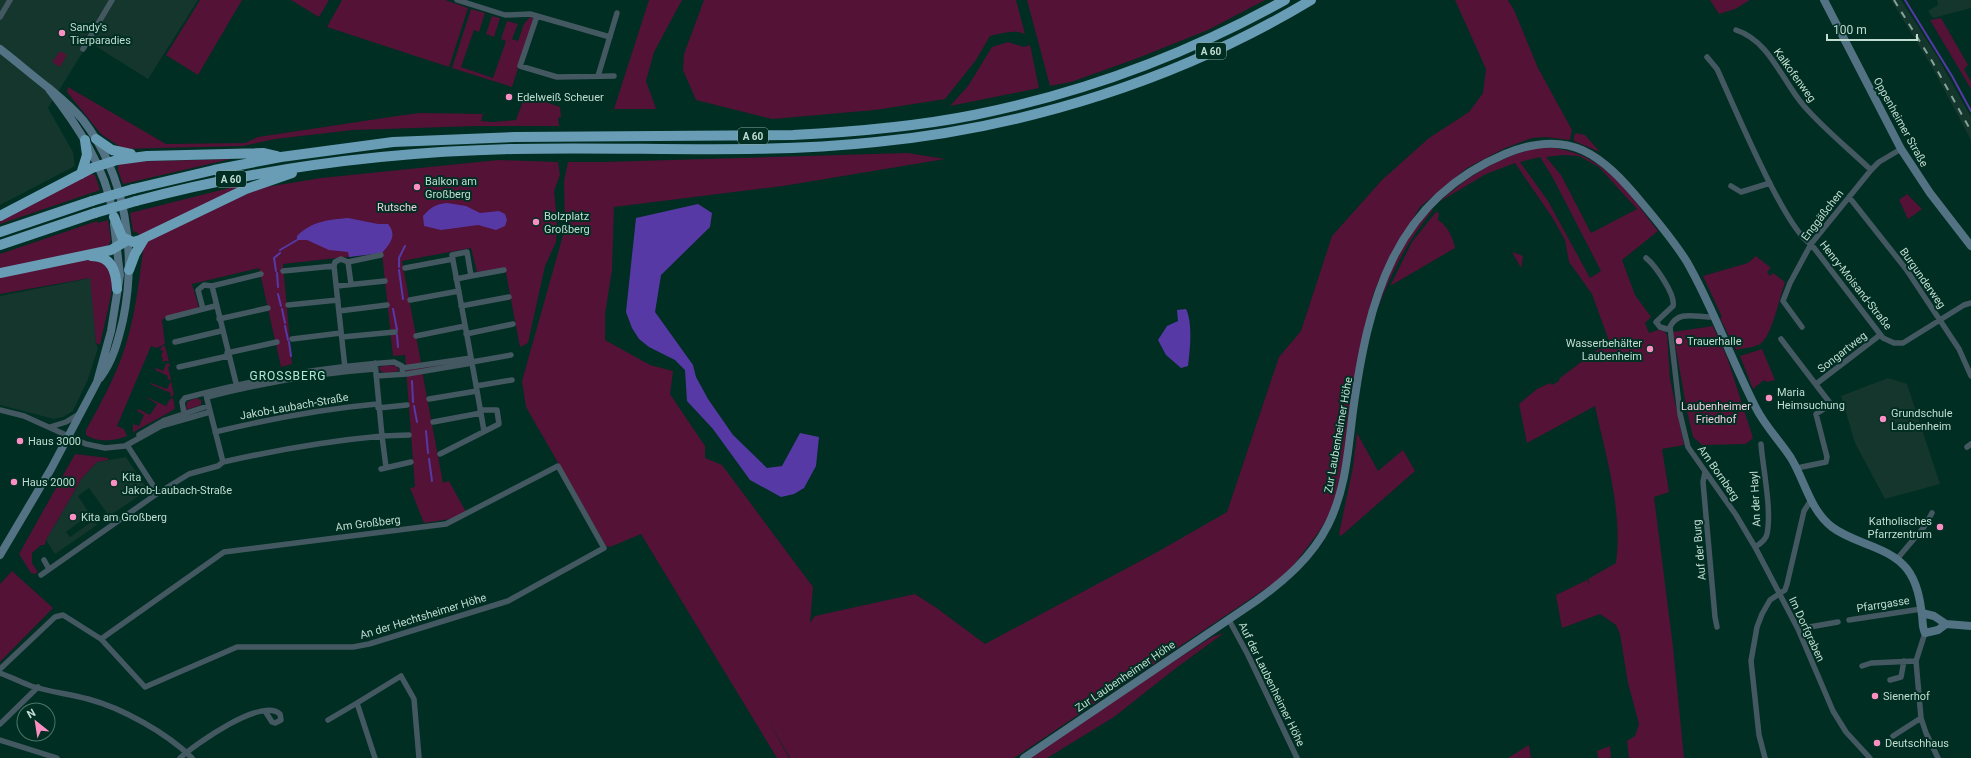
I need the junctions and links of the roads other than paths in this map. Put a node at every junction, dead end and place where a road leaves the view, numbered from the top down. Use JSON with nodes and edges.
{"nodes":[{"id":1,"x":10,"y":0,"type":"edge"},
{"id":2,"x":112,"y":0,"type":"edge"},
{"id":3,"x":457,"y":0,"type":"edge"},
{"id":4,"x":1285,"y":0,"type":"edge"},
{"id":5,"x":1310,"y":0,"type":"edge"},
{"id":6,"x":1824,"y":0,"type":"edge"},
{"id":7,"x":617,"y":13,"type":"dead end"},
{"id":8,"x":537,"y":16,"type":"junction"},
{"id":9,"x":0,"y":17,"type":"edge"},
{"id":10,"x":1736,"y":30,"type":"dead end"},
{"id":11,"x":610,"y":37,"type":"junction"},
{"id":12,"x":83,"y":49,"type":"dead end"},
{"id":13,"x":0,"y":50,"type":"edge"},
{"id":14,"x":1707,"y":57,"type":"dead end"},
{"id":15,"x":598,"y":76,"type":"junction"},
{"id":16,"x":614,"y":76,"type":"dead end"},
{"id":17,"x":49,"y":89,"type":"junction"},
{"id":18,"x":96,"y":139,"type":"junction"},
{"id":19,"x":85,"y":140,"type":"junction"},
{"id":20,"x":1901,"y":150,"type":"junction"},
{"id":21,"x":147,"y":156,"type":"junction"},
{"id":22,"x":281,"y":157,"type":"junction"},
{"id":23,"x":108,"y":162,"type":"junction"},
{"id":24,"x":326,"y":162,"type":"junction"},
{"id":25,"x":98,"y":166,"type":"junction"},
{"id":26,"x":1871,"y":170,"type":"junction"},
{"id":27,"x":81,"y":174,"type":"junction"},
{"id":28,"x":1770,"y":183,"type":"junction"},
{"id":29,"x":1731,"y":186,"type":"dead end"},
{"id":30,"x":1849,"y":197,"type":"junction"},
{"id":31,"x":0,"y":216,"type":"edge"},
{"id":32,"x":114,"y":217,"type":"junction"},
{"id":33,"x":0,"y":232,"type":"edge"},
{"id":34,"x":144,"y":239,"type":"junction"},
{"id":35,"x":128,"y":240,"type":"junction"},
{"id":36,"x":1811,"y":244,"type":"junction"},
{"id":37,"x":0,"y":245,"type":"edge"},
{"id":38,"x":1971,"y":246,"type":"edge"},
{"id":39,"x":117,"y":248,"type":"junction"},
{"id":40,"x":381,"y":255,"type":"dead end"},
{"id":41,"x":81,"y":257,"type":"junction"},
{"id":42,"x":1646,"y":258,"type":"dead end"},
{"id":43,"x":453,"y":259,"type":"junction"},
{"id":44,"x":348,"y":262,"type":"junction"},
{"id":45,"x":334,"y":266,"type":"junction"},
{"id":46,"x":405,"y":268,"type":"dead end"},
{"id":47,"x":129,"y":270,"type":"junction"},
{"id":48,"x":504,"y":270,"type":"dead end"},
{"id":49,"x":283,"y":271,"type":"dead end"},
{"id":50,"x":0,"y":273,"type":"edge"},
{"id":51,"x":261,"y":274,"type":"dead end"},
{"id":52,"x":471,"y":276,"type":"junction"},
{"id":53,"x":456,"y":279,"type":"junction"},
{"id":54,"x":385,"y":281,"type":"dead end"},
{"id":55,"x":351,"y":284,"type":"junction"},
{"id":56,"x":212,"y":286,"type":"junction"},
{"id":57,"x":337,"y":286,"type":"junction"},
{"id":58,"x":117,"y":289,"type":"junction"},
{"id":59,"x":459,"y":291,"type":"junction"},
{"id":60,"x":509,"y":297,"type":"dead end"},
{"id":61,"x":338,"y":300,"type":"junction"},
{"id":62,"x":410,"y":300,"type":"dead end"},
{"id":63,"x":1971,"y":303,"type":"edge"},
{"id":64,"x":288,"y":305,"type":"dead end"},
{"id":65,"x":387,"y":305,"type":"dead end"},
{"id":66,"x":215,"y":306,"type":"junction"},
{"id":67,"x":461,"y":306,"type":"junction"},
{"id":68,"x":268,"y":308,"type":"dead end"},
{"id":69,"x":203,"y":309,"type":"junction"},
{"id":70,"x":339,"y":311,"type":"junction"},
{"id":71,"x":1714,"y":316,"type":"junction"},
{"id":72,"x":168,"y":318,"type":"dead end"},
{"id":73,"x":219,"y":319,"type":"junction"},
{"id":74,"x":1940,"y":319,"type":"junction"},
{"id":75,"x":513,"y":324,"type":"dead end"},
{"id":76,"x":465,"y":326,"type":"junction"},
{"id":77,"x":1802,"y":327,"type":"dead end"},
{"id":78,"x":1670,"y":330,"type":"junction"},
{"id":79,"x":222,"y":331,"type":"junction"},
{"id":80,"x":395,"y":332,"type":"dead end"},
{"id":81,"x":466,"y":334,"type":"junction"},
{"id":82,"x":341,"y":335,"type":"junction"},
{"id":83,"x":1880,"y":335,"type":"junction"},
{"id":84,"x":416,"y":336,"type":"dead end"},
{"id":85,"x":292,"y":339,"type":"dead end"},
{"id":86,"x":1780,"y":339,"type":"dead end"},
{"id":87,"x":175,"y":342,"type":"dead end"},
{"id":88,"x":277,"y":342,"type":"dead end"},
{"id":89,"x":228,"y":354,"type":"junction"},
{"id":90,"x":511,"y":355,"type":"dead end"},
{"id":91,"x":471,"y":361,"type":"junction"},
{"id":92,"x":375,"y":366,"type":"junction"},
{"id":93,"x":179,"y":368,"type":"dead end"},
{"id":94,"x":345,"y":368,"type":"junction"},
{"id":95,"x":403,"y":371,"type":"junction"},
{"id":96,"x":289,"y":373,"type":"junction"},
{"id":97,"x":376,"y":376,"type":"junction"},
{"id":98,"x":1971,"y":376,"type":"edge"},
{"id":99,"x":290,"y":380,"type":"junction"},
{"id":100,"x":512,"y":380,"type":"dead end"},
{"id":101,"x":97,"y":382,"type":"junction"},
{"id":102,"x":1816,"y":384,"type":"junction"},
{"id":103,"x":236,"y":387,"type":"junction"},
{"id":104,"x":476,"y":388,"type":"junction"},
{"id":105,"x":206,"y":395,"type":"junction"},
{"id":106,"x":429,"y":399,"type":"dead end"},
{"id":107,"x":407,"y":405,"type":"dead end"},
{"id":108,"x":378,"y":406,"type":"junction"},
{"id":109,"x":84,"y":409,"type":"junction"},
{"id":110,"x":209,"y":409,"type":"junction"},
{"id":111,"x":0,"y":410,"type":"edge"},
{"id":112,"x":481,"y":411,"type":"junction"},
{"id":113,"x":184,"y":416,"type":"junction"},
{"id":114,"x":433,"y":422,"type":"dead end"},
{"id":115,"x":50,"y":427,"type":"junction"},
{"id":116,"x":484,"y":431,"type":"junction"},
{"id":117,"x":215,"y":432,"type":"junction"},
{"id":118,"x":409,"y":435,"type":"dead end"},
{"id":119,"x":70,"y":436,"type":"junction"},
{"id":120,"x":382,"y":436,"type":"junction"},
{"id":121,"x":1761,"y":444,"type":"dead end"},
{"id":122,"x":127,"y":445,"type":"junction"},
{"id":123,"x":440,"y":454,"type":"dead end"},
{"id":124,"x":223,"y":462,"type":"junction"},
{"id":125,"x":411,"y":462,"type":"dead end"},
{"id":126,"x":1797,"y":468,"type":"junction"},
{"id":127,"x":1705,"y":472,"type":"junction"},
{"id":128,"x":158,"y":493,"type":"junction"},
{"id":129,"x":1811,"y":500,"type":"junction"},
{"id":130,"x":1932,"y":513,"type":"dead end"},
{"id":131,"x":1755,"y":547,"type":"junction"},
{"id":132,"x":604,"y":548,"type":"joint"},
{"id":133,"x":0,"y":555,"type":"edge"},
{"id":134,"x":1897,"y":559,"type":"junction"},
{"id":135,"x":44,"y":560,"type":"dead end"},
{"id":136,"x":49,"y":569,"type":"junction"},
{"id":137,"x":41,"y":575,"type":"dead end"},
{"id":138,"x":1779,"y":593,"type":"junction"},
{"id":139,"x":1921,"y":611,"type":"junction"},
{"id":140,"x":1229,"y":620,"type":"junction"},
{"id":141,"x":1849,"y":620,"type":"dead end"},
{"id":142,"x":1838,"y":622,"type":"dead end"},
{"id":143,"x":1946,"y":624,"type":"junction"},
{"id":144,"x":1971,"y":626,"type":"edge"},
{"id":145,"x":1717,"y":627,"type":"dead end"},
{"id":146,"x":1798,"y":629,"type":"junction"},
{"id":147,"x":1925,"y":633,"type":"junction"},
{"id":148,"x":101,"y":639,"type":"junction"},
{"id":149,"x":1904,"y":661,"type":"junction"},
{"id":150,"x":1916,"y":661,"type":"junction"},
{"id":151,"x":1862,"y":666,"type":"dead end"},
{"id":152,"x":0,"y":669,"type":"edge"},
{"id":153,"x":0,"y":673,"type":"edge"},
{"id":154,"x":1890,"y":680,"type":"dead end"},
{"id":155,"x":38,"y":687,"type":"junction"},
{"id":156,"x":357,"y":703,"type":"junction"},
{"id":157,"x":265,"y":711,"type":"dead end"},
{"id":158,"x":1921,"y":718,"type":"junction"},
{"id":159,"x":328,"y":720,"type":"dead end"},
{"id":160,"x":0,"y":724,"type":"edge"},
{"id":161,"x":1893,"y":736,"type":"dead end"},
{"id":162,"x":0,"y":740,"type":"edge"},
{"id":163,"x":186,"y":752,"type":"junction"},
{"id":164,"x":57,"y":758,"type":"edge"},
{"id":165,"x":180,"y":758,"type":"edge"},
{"id":166,"x":192,"y":758,"type":"edge"},
{"id":167,"x":375,"y":758,"type":"edge"},
{"id":168,"x":420,"y":758,"type":"edge"},
{"id":169,"x":1024,"y":758,"type":"edge"},
{"id":170,"x":1296,"y":758,"type":"edge"},
{"id":171,"x":1765,"y":758,"type":"edge"},
{"id":172,"x":1870,"y":758,"type":"edge"},
{"id":173,"x":1938,"y":758,"type":"edge"}],
"edges":[{"from":1,"to":9,"type":"street"},
{"from":2,"to":12,"type":"street"},
{"from":3,"to":8,"type":"street"},
{"from":4,"to":22,"type":"highway","number":"A 60"},
{"from":5,"to":24,"type":"highway","number":"A 60"},
{"from":6,"to":20,"type":"street","name":"Oppenheimer Straße"},
{"from":7,"to":11,"type":"street"},
{"from":8,"to":11,"type":"street"},
{"from":8,"to":15,"type":"street"},
{"from":10,"to":26,"type":"street","name":"Kalkofenweg"},
{"from":11,"to":15,"type":"street"},
{"from":13,"to":17,"type":"street"},
{"from":14,"to":28,"type":"street","name":"Henry-Moisand-Straße"},
{"from":15,"to":16,"type":"street"},
{"from":17,"to":18,"type":"street"},
{"from":17,"to":19,"type":"street"},
{"from":18,"to":21,"type":"highway"},
{"from":18,"to":23,"type":"street"},
{"from":19,"to":25,"type":"street"},
{"from":19,"to":27,"type":"highway"},
{"from":20,"to":26,"type":"street","name":"Enggäßchen"},
{"from":20,"to":38,"type":"street","name":"Oppenheimer Straße"},
{"from":21,"to":22,"type":"highway"},
{"from":21,"to":23,"type":"highway"},
{"from":22,"to":33,"type":"highway","number":"A 60","bridge":true},
{"from":23,"to":25,"type":"highway"},
{"from":23,"to":35,"type":"street"},
{"from":24,"to":34,"type":"highway"},
{"from":24,"to":37,"type":"highway","number":"A 60","bridge":true},
{"from":25,"to":27,"type":"highway"},
{"from":25,"to":32,"type":"street"},
{"from":26,"to":30,"type":"street","name":"Enggäßchen"},
{"from":27,"to":31,"type":"highway"},
{"from":28,"to":29,"type":"street"},
{"from":28,"to":36,"type":"street","name":"Henry-Moisand-Straße"},
{"from":30,"to":36,"type":"street","name":"Enggäßchen"},
{"from":30,"to":74,"type":"street","name":"Burgunderweg"},
{"from":32,"to":35,"type":"highway"},
{"from":32,"to":39,"type":"street"},
{"from":34,"to":35,"type":"highway"},
{"from":34,"to":47,"type":"highway"},
{"from":35,"to":39,"type":"highway"},
{"from":35,"to":47,"type":"street"},
{"from":36,"to":77,"type":"street","name":"Enggäßchen"},
{"from":36,"to":83,"type":"street","name":"Henry-Moisand-Straße"},
{"from":39,"to":41,"type":"highway"},
{"from":39,"to":58,"type":"street"},
{"from":40,"to":44,"type":"street"},
{"from":41,"to":50,"type":"highway"},
{"from":41,"to":58,"type":"highway"},
{"from":42,"to":78,"type":"street"},
{"from":43,"to":46,"type":"street"},
{"from":43,"to":52,"type":"street"},
{"from":43,"to":53,"type":"street"},
{"from":44,"to":45,"type":"street"},
{"from":44,"to":55,"type":"street"},
{"from":45,"to":49,"type":"street"},
{"from":45,"to":57,"type":"street"},
{"from":47,"to":101,"type":"street"},
{"from":48,"to":52,"type":"street"},
{"from":51,"to":56,"type":"street"},
{"from":52,"to":53,"type":"street"},
{"from":53,"to":59,"type":"street"},
{"from":54,"to":55,"type":"street"},
{"from":55,"to":57,"type":"street"},
{"from":56,"to":66,"type":"street"},
{"from":56,"to":69,"type":"street"},
{"from":57,"to":61,"type":"street"},
{"from":58,"to":101,"type":"street"},
{"from":59,"to":62,"type":"street"},
{"from":59,"to":67,"type":"street"},
{"from":60,"to":67,"type":"street"},
{"from":61,"to":64,"type":"street"},
{"from":61,"to":70,"type":"street"},
{"from":63,"to":74,"type":"street","name":"Henry-Moisand-Straße"},
{"from":65,"to":70,"type":"street"},
{"from":66,"to":69,"type":"street"},
{"from":66,"to":73,"type":"street"},
{"from":67,"to":76,"type":"street"},
{"from":68,"to":73,"type":"street"},
{"from":69,"to":72,"type":"street"},
{"from":70,"to":82,"type":"street"},
{"from":71,"to":78,"type":"street"},
{"from":71,"to":126,"type":"street"},
{"from":71,"to":140,"type":"street","name":"Zur Laubenheimer Höhe"},
{"from":73,"to":79,"type":"street"},
{"from":74,"to":83,"type":"street","name":"Henry-Moisand-Straße"},
{"from":74,"to":98,"type":"street","name":"Burgunderweg"},
{"from":75,"to":81,"type":"street"},
{"from":76,"to":81,"type":"street"},
{"from":76,"to":84,"type":"street"},
{"from":78,"to":127,"type":"street","name":"Am Bornberg"},
{"from":79,"to":87,"type":"street"},
{"from":79,"to":89,"type":"street"},
{"from":80,"to":82,"type":"street"},
{"from":81,"to":91,"type":"street"},
{"from":82,"to":85,"type":"street"},
{"from":82,"to":94,"type":"street"},
{"from":83,"to":102,"type":"street","name":"Songartweg"},
{"from":86,"to":102,"type":"street"},
{"from":88,"to":89,"type":"street"},
{"from":89,"to":93,"type":"street"},
{"from":89,"to":103,"type":"street"},
{"from":90,"to":91,"type":"street"},
{"from":91,"to":95,"type":"street"},
{"from":91,"to":104,"type":"street"},
{"from":92,"to":94,"type":"street"},
{"from":92,"to":95,"type":"street"},
{"from":92,"to":97,"type":"street"},
{"from":94,"to":96,"type":"street"},
{"from":94,"to":99,"type":"street"},
{"from":95,"to":97,"type":"street"},
{"from":96,"to":99,"type":"street"},
{"from":96,"to":103,"type":"street"},
{"from":97,"to":108,"type":"street"},
{"from":99,"to":103,"type":"street"},
{"from":100,"to":104,"type":"street"},
{"from":101,"to":109,"type":"street"},
{"from":102,"to":126,"type":"street"},
{"from":103,"to":105,"type":"street"},
{"from":104,"to":106,"type":"street"},
{"from":104,"to":112,"type":"street"},
{"from":105,"to":110,"type":"street"},
{"from":105,"to":113,"type":"street"},
{"from":107,"to":108,"type":"street","name":"Jakob-Laubach-Straße"},
{"from":108,"to":117,"type":"street","name":"Jakob-Laubach-Straße"},
{"from":108,"to":120,"type":"street"},
{"from":109,"to":115,"type":"street"},
{"from":109,"to":119,"type":"street"},
{"from":110,"to":113,"type":"street"},
{"from":110,"to":117,"type":"street"},
{"from":111,"to":115,"type":"street"},
{"from":112,"to":114,"type":"street"},
{"from":112,"to":116,"type":"street"},
{"from":112,"to":116,"type":"street"},
{"from":113,"to":122,"type":"street"},
{"from":115,"to":119,"type":"street"},
{"from":116,"to":123,"type":"street"},
{"from":117,"to":124,"type":"street"},
{"from":118,"to":120,"type":"street"},
{"from":119,"to":122,"type":"street"},
{"from":119,"to":133,"type":"street"},
{"from":120,"to":124,"type":"street"},
{"from":120,"to":125,"type":"street"},
{"from":121,"to":131,"type":"street","name":"An der Hayl"},
{"from":122,"to":128,"type":"street"},
{"from":124,"to":128,"type":"street"},
{"from":126,"to":129,"type":"street"},
{"from":127,"to":131,"type":"street","name":"Am Bornberg"},
{"from":127,"to":145,"type":"street","name":"Auf der Burg"},
{"from":128,"to":136,"type":"street"},
{"from":129,"to":134,"type":"street"},
{"from":129,"to":138,"type":"street","name":"Im Dorfgraben"},
{"from":130,"to":134,"type":"street"},
{"from":131,"to":138,"type":"street","name":"Am Bornberg"},
{"from":132,"to":148,"type":"street","name":"An der Hechtsheimer Höhe"},
{"from":132,"to":148,"type":"street","name":"Am Großberg"},
{"from":134,"to":139,"type":"street"},
{"from":135,"to":136,"type":"street"},
{"from":136,"to":137,"type":"street"},
{"from":138,"to":146,"type":"street","name":"Im Dorfgraben"},
{"from":138,"to":171,"type":"street"},
{"from":139,"to":141,"type":"street","name":"Pfarrgasse"},
{"from":139,"to":143,"type":"street"},
{"from":139,"to":147,"type":"street"},
{"from":140,"to":169,"type":"street","name":"Zur Laubenheimer Höhe"},
{"from":140,"to":170,"type":"street","name":"Auf der Laubenheimer Höhe"},
{"from":142,"to":146,"type":"street"},
{"from":143,"to":144,"type":"street"},
{"from":143,"to":147,"type":"street"},
{"from":146,"to":172,"type":"street","name":"Im Dorfgraben"},
{"from":147,"to":150,"type":"street"},
{"from":148,"to":152,"type":"street"},
{"from":149,"to":150,"type":"street"},
{"from":149,"to":151,"type":"street"},
{"from":149,"to":154,"type":"street"},
{"from":150,"to":158,"type":"street"},
{"from":153,"to":155,"type":"street"},
{"from":155,"to":160,"type":"street"},
{"from":155,"to":163,"type":"street"},
{"from":156,"to":159,"type":"street"},
{"from":156,"to":167,"type":"street"},
{"from":156,"to":168,"type":"street"},
{"from":157,"to":163,"type":"street"},
{"from":158,"to":161,"type":"street"},
{"from":158,"to":173,"type":"street"},
{"from":162,"to":164,"type":"street"},
{"from":163,"to":165,"type":"street"},
{"from":163,"to":166,"type":"street"}]}
